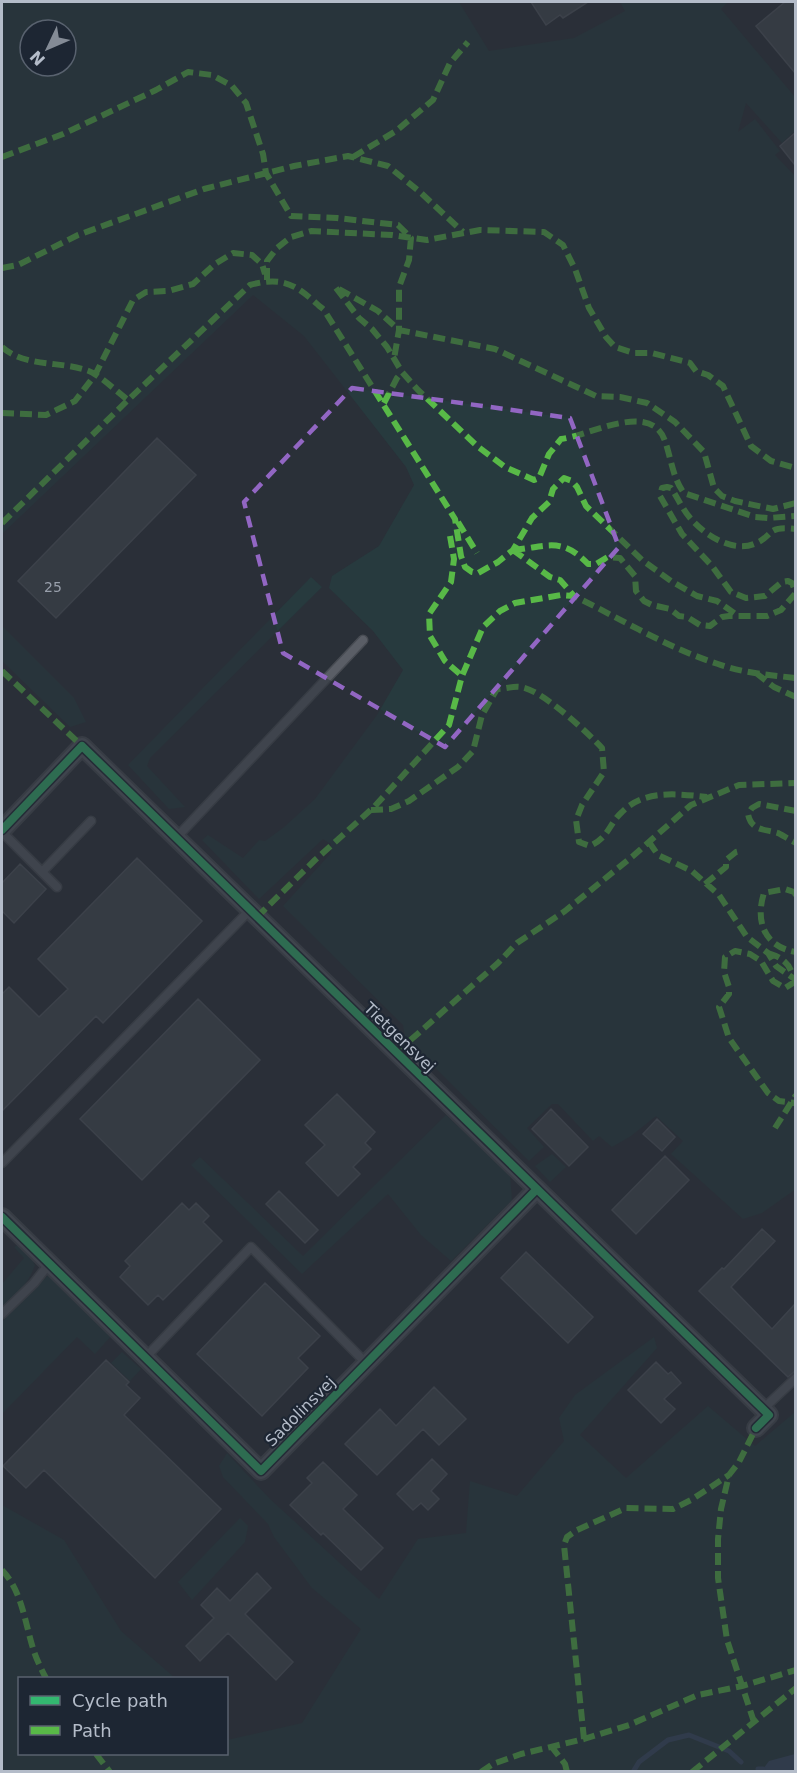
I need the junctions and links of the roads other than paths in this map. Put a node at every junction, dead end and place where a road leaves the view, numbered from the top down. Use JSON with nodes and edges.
{"nodes":[{"id":1,"x":363,"y":640,"type":"dead end"},
{"id":2,"x":91,"y":821,"type":"dead end"},
{"id":3,"x":2,"y":831,"type":"edge"},
{"id":4,"x":176,"y":838,"type":"junction"},
{"id":5,"x":42,"y":872,"type":"junction"},
{"id":6,"x":57,"y":887,"type":"dead end"},
{"id":7,"x":250,"y":910,"type":"junction"},
{"id":8,"x":2,"y":1163,"type":"edge"},
{"id":9,"x":537,"y":1189,"type":"junction"},
{"id":10,"x":2,"y":1217,"type":"edge"},
{"id":11,"x":49,"y":1264,"type":"junction"},
{"id":12,"x":2,"y":1314,"type":"edge"},
{"id":13,"x":145,"y":1358,"type":"junction"},
{"id":14,"x":366,"y":1363,"type":"junction"},
{"id":15,"x":795,"y":1378,"type":"edge"},
{"id":16,"x":763,"y":1409,"type":"junction"},
{"id":17,"x":756,"y":1428,"type":"dead end"}],
"edges":[{"from":1,"to":4,"type":"lane"},
{"from":2,"to":5,"type":"lane"},
{"from":3,"to":4,"type":"street","name":"Tietgensvej"},
{"from":3,"to":5,"type":"lane"},
{"from":4,"to":7,"type":"street","name":"Tietgensvej"},
{"from":5,"to":6,"type":"lane"},
{"from":7,"to":8,"type":"lane"},
{"from":7,"to":9,"type":"street","name":"Tietgensvej"},
{"from":9,"to":14,"type":"street","name":"Sadolinsvej"},
{"from":9,"to":16,"type":"street","name":"Tietgensvej"},
{"from":10,"to":11,"type":"street","name":"Sadolinsvej"},
{"from":11,"to":12,"type":"lane"},
{"from":11,"to":13,"type":"street","name":"Sadolinsvej"},
{"from":13,"to":14,"type":"street","name":"Sadolinsvej"},
{"from":13,"to":14,"type":"lane"},
{"from":15,"to":16,"type":"lane"},
{"from":16,"to":17,"type":"street"}]}
